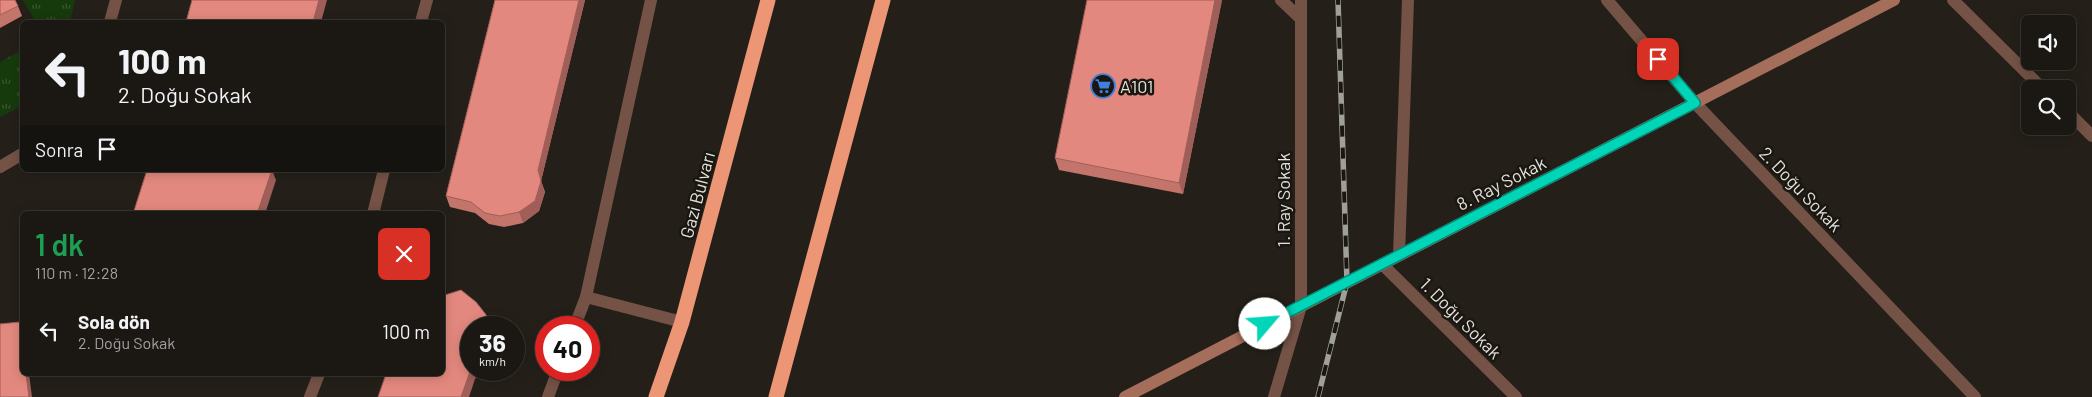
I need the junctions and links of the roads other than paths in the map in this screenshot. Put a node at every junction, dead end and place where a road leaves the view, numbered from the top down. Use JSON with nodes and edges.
{"nodes":[{"id":1,"x":116,"y":0,"type":"edge"},
{"id":2,"x":426,"y":0,"type":"edge"},
{"id":3,"x":650,"y":0,"type":"edge"},
{"id":4,"x":768,"y":0,"type":"edge"},
{"id":5,"x":883,"y":0,"type":"edge"},
{"id":6,"x":1281,"y":0,"type":"edge"},
{"id":7,"x":1301,"y":0,"type":"edge"},
{"id":8,"x":1408,"y":0,"type":"edge"},
{"id":9,"x":1608,"y":0,"type":"edge"},
{"id":10,"x":1894,"y":0,"type":"edge"},
{"id":11,"x":1953,"y":0,"type":"edge"},
{"id":12,"x":1301,"y":19,"type":"junction"},
{"id":13,"x":111,"y":20,"type":"edge"},
{"id":14,"x":421,"y":20,"type":"edge"},
{"id":15,"x":2035,"y":80,"type":"edge"},
{"id":16,"x":1695,"y":103,"type":"junction"},
{"id":17,"x":2076,"y":120,"type":"edge"},
{"id":18,"x":2092,"y":136,"type":"edge"},
{"id":19,"x":20,"y":155,"type":"edge"},
{"id":20,"x":0,"y":167,"type":"edge"},
{"id":21,"x":383,"y":172,"type":"edge"},
{"id":22,"x":373,"y":211,"type":"edge"},
{"id":23,"x":1399,"y":256,"type":"junction"},
{"id":24,"x":1382,"y":264,"type":"junction"},
{"id":25,"x":586,"y":297,"type":"junction"},
{"id":26,"x":1300,"y":306,"type":"junction"},
{"id":27,"x":579,"y":316,"type":"edge"},
{"id":28,"x":682,"y":322,"type":"junction"},
{"id":29,"x":318,"y":376,"type":"edge"},
{"id":30,"x":554,"y":381,"type":"edge"},
{"id":31,"x":310,"y":397,"type":"edge"},
{"id":32,"x":548,"y":397,"type":"edge"},
{"id":33,"x":656,"y":397,"type":"edge"},
{"id":34,"x":776,"y":397,"type":"edge"},
{"id":35,"x":1124,"y":397,"type":"edge"},
{"id":36,"x":1274,"y":397,"type":"edge"},
{"id":37,"x":1516,"y":397,"type":"edge"},
{"id":38,"x":1975,"y":397,"type":"edge"}],
"edges":[{"from":1,"to":13,"type":"street"},
{"from":2,"to":14,"type":"street"},
{"from":3,"to":25,"type":"street"},
{"from":4,"to":28,"type":"highway","name":"Gazi Bulvarı"},
{"from":5,"to":34,"type":"highway"},
{"from":6,"to":12,"type":"street"},
{"from":7,"to":12,"type":"street","name":"1. Ray Sokak"},
{"from":8,"to":23,"type":"street"},
{"from":9,"to":16,"type":"street","name":"2. Doğu Sokak"},
{"from":10,"to":16,"type":"street","name":"8. Ray Sokak"},
{"from":11,"to":15,"type":"street"},
{"from":12,"to":26,"type":"street","name":"1. Ray Sokak"},
{"from":16,"to":23,"type":"street","name":"8. Ray Sokak"},
{"from":16,"to":38,"type":"street","name":"2. Doğu Sokak"},
{"from":17,"to":18,"type":"street"},
{"from":19,"to":20,"type":"street"},
{"from":21,"to":22,"type":"street"},
{"from":23,"to":24,"type":"street","name":"8. Ray Sokak"},
{"from":24,"to":26,"type":"street","name":"8. Ray Sokak"},
{"from":24,"to":37,"type":"street","name":"1. Doğu Sokak"},
{"from":25,"to":27,"type":"street"},
{"from":25,"to":28,"type":"street"},
{"from":26,"to":35,"type":"street","name":"8. Ray Sokak"},
{"from":26,"to":36,"type":"street","name":"1. Ray Sokak"},
{"from":28,"to":33,"type":"highway","name":"Gazi Bulvarı"},
{"from":29,"to":31,"type":"street"},
{"from":30,"to":32,"type":"street"}]}
